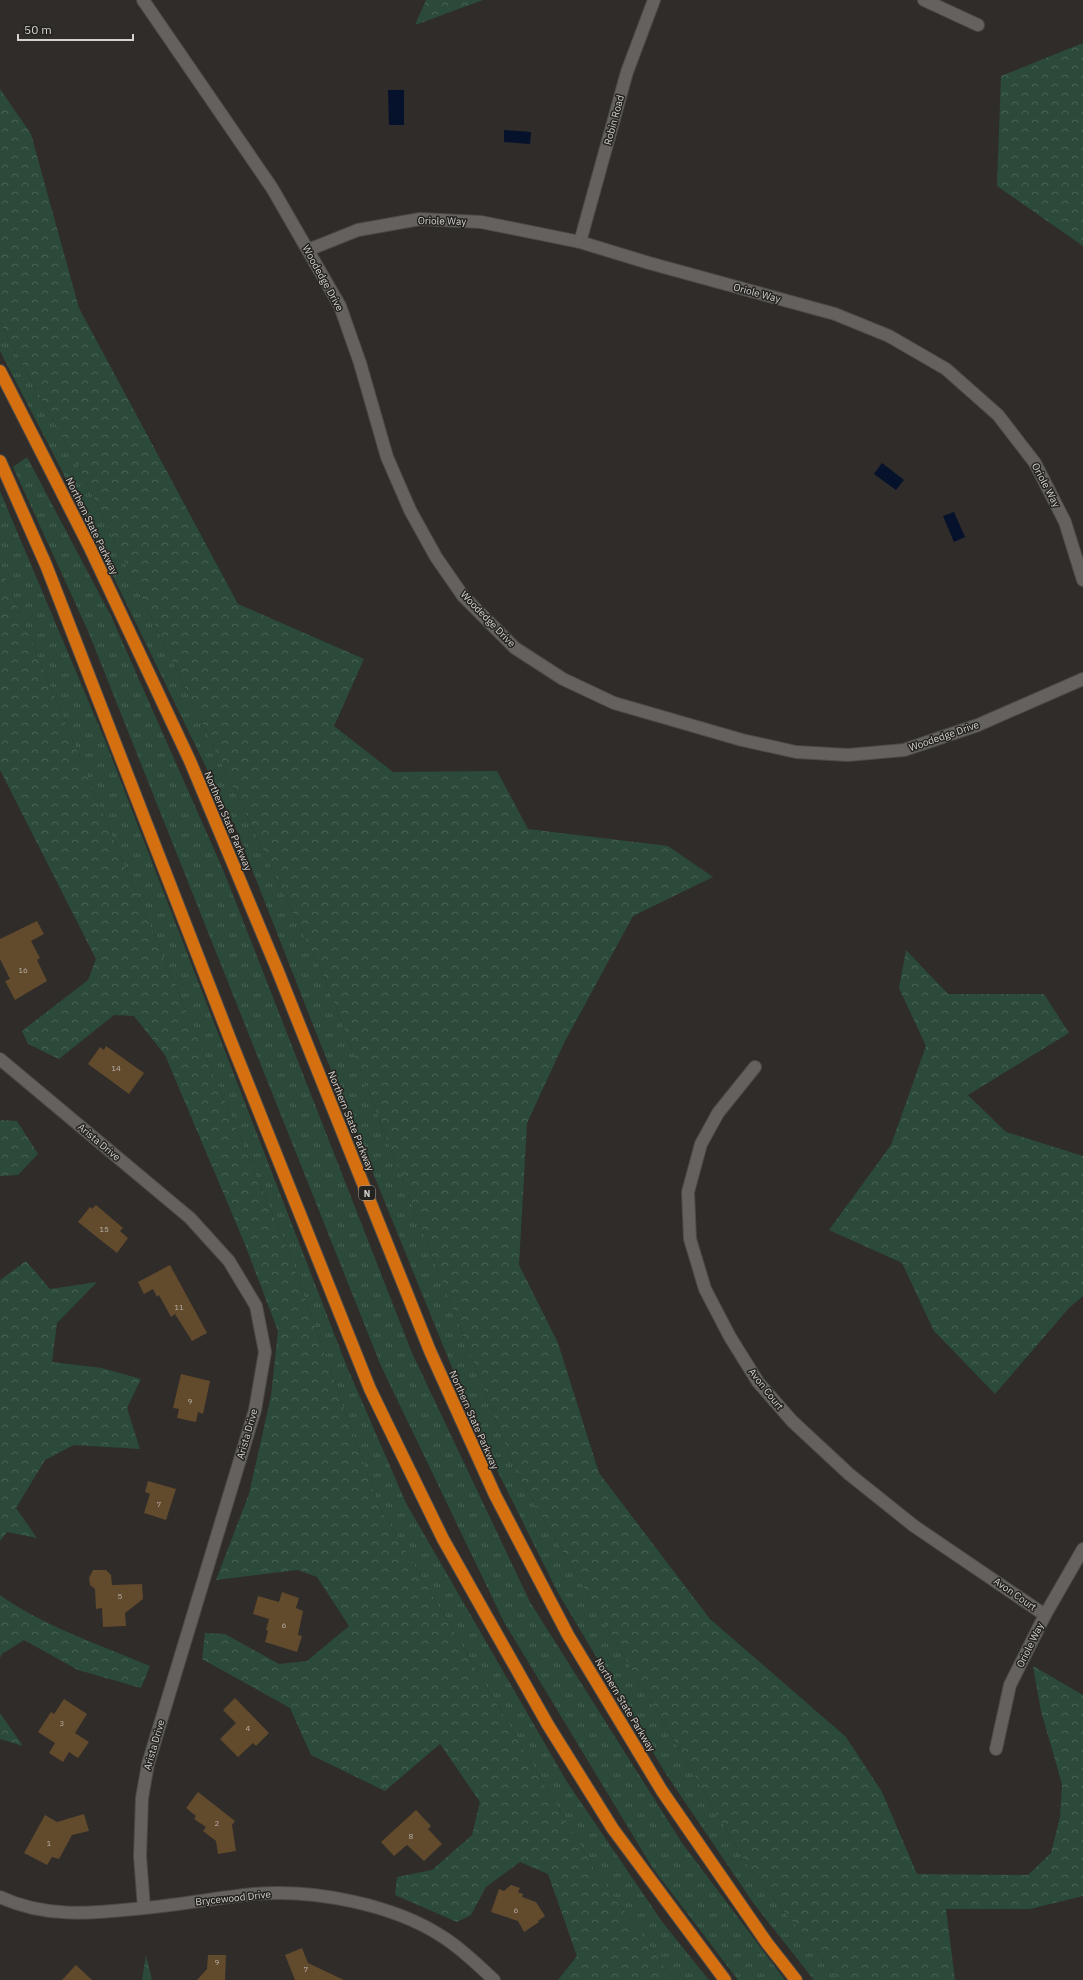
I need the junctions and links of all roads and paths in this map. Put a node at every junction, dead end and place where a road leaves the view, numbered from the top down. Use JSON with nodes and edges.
{"nodes":[{"id":1,"x":143,"y":0,"type":"edge"},
{"id":2,"x":654,"y":0,"type":"edge"},
{"id":3,"x":924,"y":0,"type":"edge"},
{"id":4,"x":978,"y":25,"type":"dead end"},
{"id":5,"x":580,"y":242,"type":"junction"},
{"id":6,"x":308,"y":250,"type":"junction"},
{"id":7,"x":0,"y":371,"type":"edge"},
{"id":8,"x":0,"y":460,"type":"edge"},
{"id":9,"x":1083,"y":580,"type":"edge"},
{"id":10,"x":1083,"y":679,"type":"edge"},
{"id":11,"x":0,"y":1059,"type":"edge"},
{"id":12,"x":755,"y":1067,"type":"dead end"},
{"id":13,"x":1083,"y":1549,"type":"edge"},
{"id":14,"x":1045,"y":1615,"type":"junction"},
{"id":15,"x":996,"y":1749,"type":"dead end"},
{"id":16,"x":0,"y":1897,"type":"edge"},
{"id":17,"x":144,"y":1908,"type":"junction"},
{"id":18,"x":494,"y":1980,"type":"edge"},
{"id":19,"x":725,"y":1980,"type":"edge"},
{"id":20,"x":796,"y":1980,"type":"edge"}],
"edges":[{"from":1,"to":6,"type":"street","name":"Woodedge Drive"},
{"from":2,"to":5,"type":"street","name":"Robin Road"},
{"from":3,"to":4,"type":"street"},
{"from":5,"to":6,"type":"street","name":"Oriole Way"},
{"from":5,"to":9,"type":"street","name":"Oriole Way"},
{"from":6,"to":10,"type":"street","name":"Woodedge Drive"},
{"from":7,"to":20,"type":"highway","name":"Northern State Parkway","number":"N"},
{"from":8,"to":19,"type":"highway"},
{"from":11,"to":17,"type":"street","name":"Arista Drive"},
{"from":12,"to":14,"type":"street","name":"Avon Court"},
{"from":13,"to":14,"type":"street","name":"Oriole Way"},
{"from":14,"to":15,"type":"street","name":"Oriole Way"},
{"from":16,"to":17,"type":"street","name":"Brycewood Drive"},
{"from":17,"to":18,"type":"street","name":"Brycewood Drive"}]}
